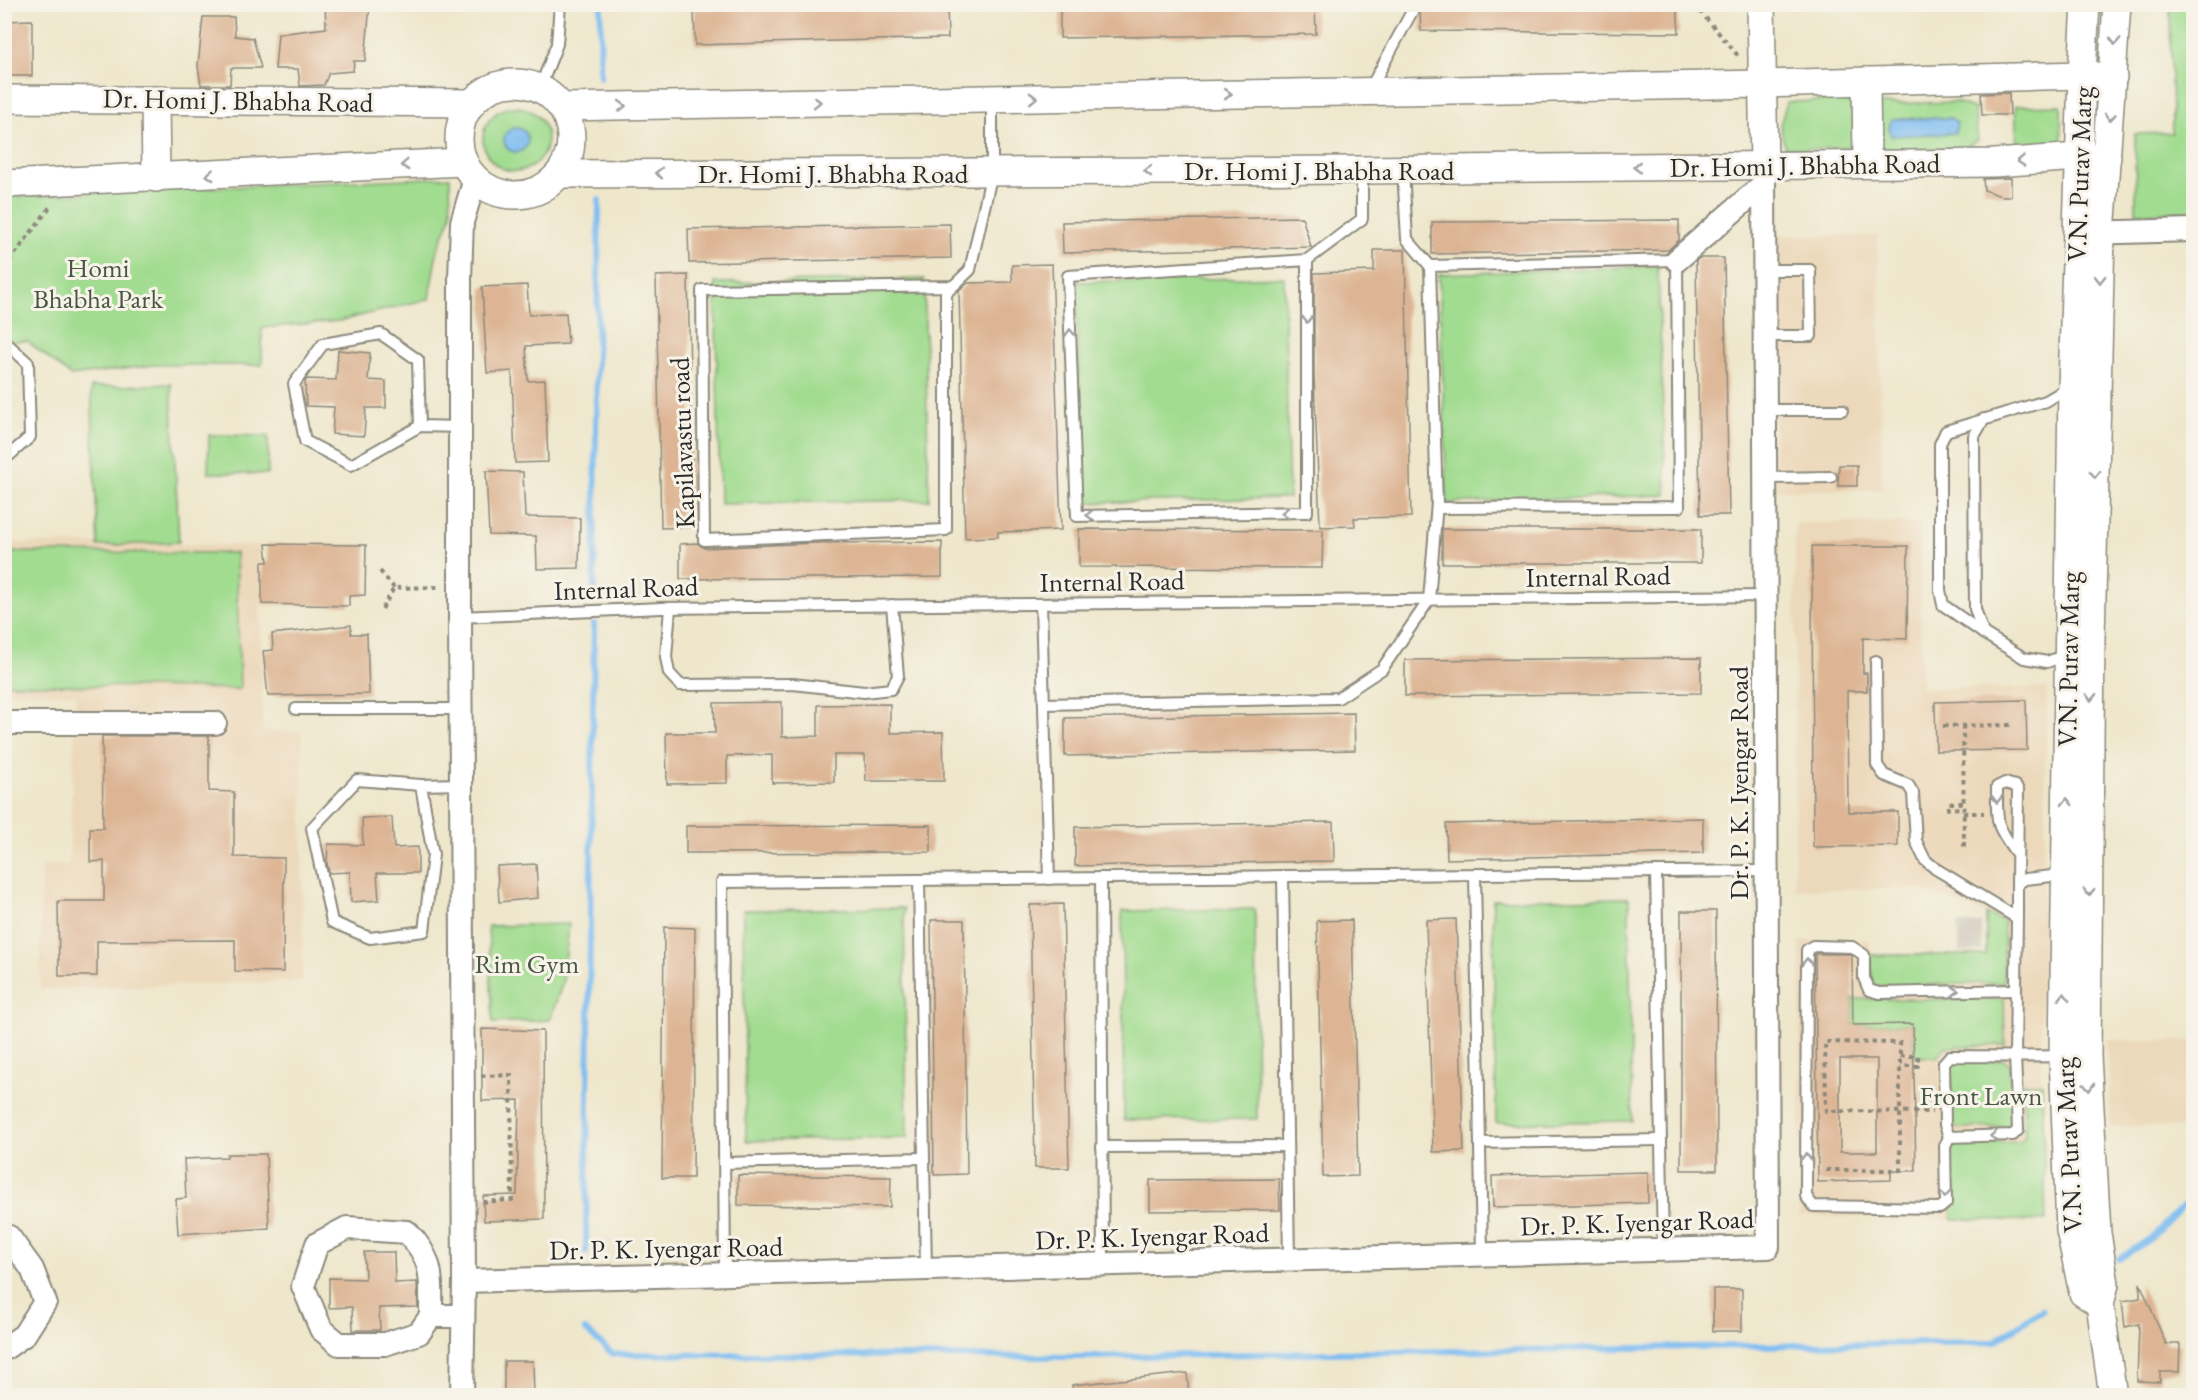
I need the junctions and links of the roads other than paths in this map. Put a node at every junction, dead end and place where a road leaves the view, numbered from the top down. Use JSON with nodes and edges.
{"nodes":[{"id":1,"x":560,"y":4,"type":"edge"},
{"id":2,"x":1416,"y":4,"type":"edge"},
{"id":3,"x":1761,"y":4,"type":"edge"},
{"id":4,"x":2086,"y":4,"type":"edge"},
{"id":5,"x":2117,"y":4,"type":"edge"},
{"id":6,"x":2082,"y":75,"type":"junction"},
{"id":7,"x":2113,"y":77,"type":"junction"},
{"id":8,"x":1866,"y":81,"type":"junction"},
{"id":9,"x":1762,"y":84,"type":"junction"},
{"id":10,"x":540,"y":88,"type":"junction"},
{"id":11,"x":1369,"y":91,"type":"junction"},
{"id":12,"x":50,"y":98,"type":"junction"},
{"id":13,"x":4,"y":99,"type":"edge"},
{"id":14,"x":992,"y":99,"type":"junction"},
{"id":15,"x":155,"y":100,"type":"junction"},
{"id":16,"x":471,"y":103,"type":"junction"},
{"id":17,"x":563,"y":107,"type":"junction"},
{"id":18,"x":4,"y":120,"type":"edge"},
{"id":19,"x":2080,"y":157,"type":"junction"},
{"id":20,"x":2107,"y":157,"type":"junction"},
{"id":21,"x":4,"y":164,"type":"edge"},
{"id":22,"x":1868,"y":164,"type":"junction"},
{"id":23,"x":1403,"y":169,"type":"junction"},
{"id":24,"x":469,"y":170,"type":"junction"},
{"id":25,"x":1362,"y":170,"type":"junction"},
{"id":26,"x":992,"y":172,"type":"junction"},
{"id":27,"x":559,"y":174,"type":"junction"},
{"id":28,"x":1764,"y":175,"type":"junction"},
{"id":29,"x":156,"y":178,"type":"junction"},
{"id":30,"x":41,"y":183,"type":"junction"},
{"id":31,"x":4,"y":184,"type":"edge"},
{"id":32,"x":2193,"y":230,"type":"edge"},
{"id":33,"x":2089,"y":233,"type":"junction"},
{"id":34,"x":1307,"y":260,"type":"junction"},
{"id":35,"x":1677,"y":261,"type":"junction"},
{"id":36,"x":1430,"y":266,"type":"junction"},
{"id":37,"x":1764,"y":270,"type":"junction"},
{"id":38,"x":953,"y":286,"type":"junction"},
{"id":39,"x":1764,"y":336,"type":"junction"},
{"id":40,"x":4,"y":341,"type":"edge"},
{"id":41,"x":2085,"y":386,"type":"junction"},
{"id":42,"x":1765,"y":410,"type":"junction"},
{"id":43,"x":1842,"y":410,"type":"dead end"},
{"id":44,"x":1984,"y":419,"type":"junction"},
{"id":45,"x":420,"y":426,"type":"junction"},
{"id":46,"x":460,"y":428,"type":"junction"},
{"id":47,"x":4,"y":460,"type":"edge"},
{"id":48,"x":1830,"y":477,"type":"dead end"},
{"id":49,"x":1765,"y":478,"type":"junction"},
{"id":50,"x":1437,"y":501,"type":"junction"},
{"id":51,"x":1765,"y":596,"type":"junction"},
{"id":52,"x":1429,"y":600,"type":"junction"},
{"id":53,"x":1041,"y":604,"type":"junction"},
{"id":54,"x":892,"y":605,"type":"junction"},
{"id":55,"x":670,"y":608,"type":"junction"},
{"id":56,"x":460,"y":617,"type":"junction"},
{"id":57,"x":1983,"y":633,"type":"junction"},
{"id":58,"x":2091,"y":638,"type":"junction"},
{"id":59,"x":2067,"y":654,"type":"junction"},
{"id":60,"x":1876,"y":661,"type":"dead end"},
{"id":61,"x":1044,"y":704,"type":"junction"},
{"id":62,"x":296,"y":709,"type":"dead end"},
{"id":63,"x":460,"y":709,"type":"junction"},
{"id":64,"x":4,"y":723,"type":"edge"},
{"id":65,"x":215,"y":723,"type":"dead end"},
{"id":66,"x":461,"y":784,"type":"junction"},
{"id":67,"x":421,"y":785,"type":"junction"},
{"id":68,"x":2017,"y":854,"type":"junction"},
{"id":69,"x":2066,"y":860,"type":"junction"},
{"id":70,"x":1767,"y":871,"type":"junction"},
{"id":71,"x":1656,"y":872,"type":"junction"},
{"id":72,"x":1475,"y":874,"type":"junction"},
{"id":73,"x":1283,"y":876,"type":"junction"},
{"id":74,"x":1101,"y":878,"type":"junction"},
{"id":75,"x":1049,"y":879,"type":"junction"},
{"id":76,"x":919,"y":880,"type":"junction"},
{"id":77,"x":2017,"y":884,"type":"junction"},
{"id":78,"x":2017,"y":918,"type":"junction"},
{"id":79,"x":2015,"y":990,"type":"junction"},
{"id":80,"x":2015,"y":1055,"type":"junction"},
{"id":81,"x":2075,"y":1056,"type":"junction"},
{"id":82,"x":1949,"y":1137,"type":"junction"},
{"id":83,"x":1661,"y":1140,"type":"junction"},
{"id":84,"x":1480,"y":1143,"type":"junction"},
{"id":85,"x":1287,"y":1146,"type":"junction"},
{"id":86,"x":1102,"y":1147,"type":"junction"},
{"id":87,"x":922,"y":1158,"type":"junction"},
{"id":88,"x":724,"y":1163,"type":"junction"},
{"id":89,"x":4,"y":1234,"type":"edge"},
{"id":90,"x":1663,"y":1250,"type":"junction"},
{"id":91,"x":1482,"y":1255,"type":"junction"},
{"id":92,"x":1288,"y":1260,"type":"junction"},
{"id":93,"x":1103,"y":1265,"type":"junction"},
{"id":94,"x":926,"y":1270,"type":"junction"},
{"id":95,"x":725,"y":1276,"type":"junction"},
{"id":96,"x":464,"y":1281,"type":"junction"},
{"id":97,"x":431,"y":1316,"type":"junction"},
{"id":98,"x":463,"y":1316,"type":"junction"},
{"id":99,"x":4,"y":1349,"type":"edge"},
{"id":100,"x":462,"y":1395,"type":"edge"},
{"id":101,"x":2112,"y":1395,"type":"edge"}],
"edges":[{"from":1,"to":10,"type":"lane"},
{"from":2,"to":11,"type":"lane"},
{"from":3,"to":9,"type":"street"},
{"from":4,"to":6,"type":"street","name":"V.N. Purav Marg"},
{"from":5,"to":7,"type":"street","name":"V.N. Purav Marg","one_way":true},
{"from":6,"to":7,"type":"street"},
{"from":6,"to":8,"type":"street"},
{"from":6,"to":19,"type":"street","name":"V.N. Purav Marg"},
{"from":7,"to":20,"type":"street","name":"V.N. Purav Marg","one_way":true},
{"from":8,"to":9,"type":"street"},
{"from":8,"to":22,"type":"street"},
{"from":9,"to":11,"type":"street"},
{"from":9,"to":28,"type":"street"},
{"from":10,"to":16,"type":"street"},
{"from":10,"to":17,"type":"street"},
{"from":14,"to":11,"type":"street","one_way":true},
{"from":12,"to":13,"type":"street","name":"Dr. Homi J. Bhabha Road"},
{"from":12,"to":15,"type":"street","name":"Dr. Homi J. Bhabha Road"},
{"from":12,"to":18,"type":"street"},
{"from":17,"to":14,"type":"street","one_way":true},
{"from":14,"to":26,"type":"lane","name":"Kapilavastu road"},
{"from":15,"to":16,"type":"street","name":"Dr. Homi J. Bhabha Road"},
{"from":15,"to":29,"type":"street"},
{"from":16,"to":24,"type":"street"},
{"from":17,"to":27,"type":"street"},
{"from":19,"to":20,"type":"street","name":"Dr. Homi J. Bhabha Road"},
{"from":19,"to":22,"type":"street","name":"Dr. Homi J. Bhabha Road","one_way":true},
{"from":19,"to":33,"type":"street","name":"V.N. Purav Marg"},
{"from":20,"to":33,"type":"street","name":"V.N. Purav Marg"},
{"from":21,"to":30,"type":"street"},
{"from":22,"to":28,"type":"street","name":"Dr. Homi J. Bhabha Road"},
{"from":23,"to":25,"type":"street","name":"Dr. Homi J. Bhabha Road"},
{"from":28,"to":23,"type":"street","name":"Dr. Homi J. Bhabha Road","one_way":true},
{"from":23,"to":36,"type":"lane"},
{"from":24,"to":27,"type":"street"},
{"from":24,"to":29,"type":"street","one_way":true},
{"from":24,"to":46,"type":"street"},
{"from":25,"to":26,"type":"street","name":"Dr. Homi J. Bhabha Road","one_way":true},
{"from":25,"to":34,"type":"lane"},
{"from":26,"to":27,"type":"street","name":"Dr. Homi J. Bhabha Road","one_way":true},
{"from":26,"to":38,"type":"lane","name":"Kapilavastu road"},
{"from":28,"to":35,"type":"street"},
{"from":28,"to":37,"type":"street","name":"Dr. P. K. Iyengar Road"},
{"from":29,"to":30,"type":"street"},
{"from":30,"to":31,"type":"street"},
{"from":32,"to":33,"type":"street"},
{"from":33,"to":41,"type":"street","name":"V.N. Purav Marg"},
{"from":34,"to":34,"type":"lane","one_way":true},
{"from":35,"to":36,"type":"lane"},
{"from":35,"to":50,"type":"lane"},
{"from":36,"to":50,"type":"lane"},
{"from":37,"to":39,"type":"street","name":"Dr. P. K. Iyengar Road"},
{"from":37,"to":39,"type":"lane"},
{"from":38,"to":38,"type":"lane","name":"Kapilavastu road"},
{"from":39,"to":42,"type":"street","name":"Dr. P. K. Iyengar Road"},
{"from":40,"to":47,"type":"lane"},
{"from":41,"to":44,"type":"lane"},
{"from":41,"to":58,"type":"street","name":"V.N. Purav Marg","one_way":true},
{"from":41,"to":59,"type":"street","name":"V.N. Purav Marg"},
{"from":42,"to":43,"type":"lane"},
{"from":42,"to":49,"type":"street","name":"Dr. P. K. Iyengar Road"},
{"from":44,"to":57,"type":"lane"},
{"from":44,"to":57,"type":"lane"},
{"from":45,"to":45,"type":"lane"},
{"from":45,"to":46,"type":"lane"},
{"from":46,"to":56,"type":"street"},
{"from":48,"to":49,"type":"lane"},
{"from":49,"to":51,"type":"street","name":"Dr. P. K. Iyengar Road"},
{"from":50,"to":52,"type":"lane"},
{"from":51,"to":52,"type":"lane","name":"Internal Road"},
{"from":51,"to":70,"type":"street","name":"Dr. P. K. Iyengar Road"},
{"from":52,"to":53,"type":"lane","name":"Internal Road"},
{"from":52,"to":61,"type":"lane"},
{"from":53,"to":54,"type":"lane","name":"Internal Road"},
{"from":53,"to":61,"type":"lane"},
{"from":54,"to":55,"type":"lane","name":"Internal Road"},
{"from":54,"to":55,"type":"lane"},
{"from":55,"to":56,"type":"lane","name":"Internal Road"},
{"from":56,"to":63,"type":"street"},
{"from":57,"to":59,"type":"lane"},
{"from":58,"to":59,"type":"lane"},
{"from":58,"to":81,"type":"street","name":"V.N. Purav Marg","one_way":true},
{"from":69,"to":59,"type":"street","name":"V.N. Purav Marg","one_way":true},
{"from":60,"to":78,"type":"lane"},
{"from":61,"to":75,"type":"lane"},
{"from":62,"to":63,"type":"lane"},
{"from":63,"to":66,"type":"street"},
{"from":64,"to":65,"type":"street"},
{"from":66,"to":67,"type":"lane"},
{"from":66,"to":96,"type":"street"},
{"from":67,"to":67,"type":"lane"},
{"from":68,"to":68,"type":"lane","one_way":true},
{"from":68,"to":77,"type":"lane"},
{"from":69,"to":77,"type":"lane"},
{"from":81,"to":69,"type":"street","name":"V.N. Purav Marg","one_way":true},
{"from":70,"to":71,"type":"lane"},
{"from":70,"to":90,"type":"street","name":"Dr. P. K. Iyengar Road"},
{"from":71,"to":72,"type":"lane"},
{"from":71,"to":83,"type":"lane"},
{"from":72,"to":73,"type":"lane"},
{"from":72,"to":84,"type":"lane"},
{"from":73,"to":74,"type":"lane"},
{"from":73,"to":85,"type":"lane"},
{"from":74,"to":75,"type":"lane"},
{"from":74,"to":86,"type":"lane"},
{"from":75,"to":76,"type":"lane"},
{"from":76,"to":87,"type":"lane"},
{"from":76,"to":88,"type":"lane"},
{"from":77,"to":78,"type":"lane"},
{"from":78,"to":79,"type":"lane"},
{"from":79,"to":80,"type":"lane"},
{"from":82,"to":79,"type":"lane","one_way":true},
{"from":80,"to":81,"type":"lane"},
{"from":80,"to":82,"type":"lane","one_way":true},
{"from":80,"to":82,"type":"lane"},
{"from":81,"to":101,"type":"street","name":"V.N. Purav Marg"},
{"from":83,"to":84,"type":"lane"},
{"from":83,"to":90,"type":"lane"},
{"from":84,"to":91,"type":"lane"},
{"from":85,"to":86,"type":"lane"},
{"from":85,"to":92,"type":"lane"},
{"from":86,"to":93,"type":"lane"},
{"from":87,"to":88,"type":"lane"},
{"from":87,"to":94,"type":"lane"},
{"from":88,"to":95,"type":"lane"},
{"from":89,"to":99,"type":"street"},
{"from":90,"to":91,"type":"street","name":"Dr. P. K. Iyengar Road"},
{"from":91,"to":92,"type":"street","name":"Dr. P. K. Iyengar Road"},
{"from":92,"to":93,"type":"street","name":"Dr. P. K. Iyengar Road"},
{"from":93,"to":94,"type":"street","name":"Dr. P. K. Iyengar Road"},
{"from":94,"to":95,"type":"street","name":"Dr. P. K. Iyengar Road"},
{"from":95,"to":96,"type":"street","name":"Dr. P. K. Iyengar Road"},
{"from":96,"to":98,"type":"street"},
{"from":97,"to":97,"type":"street"},
{"from":97,"to":98,"type":"street"},
{"from":98,"to":100,"type":"street"}]}
